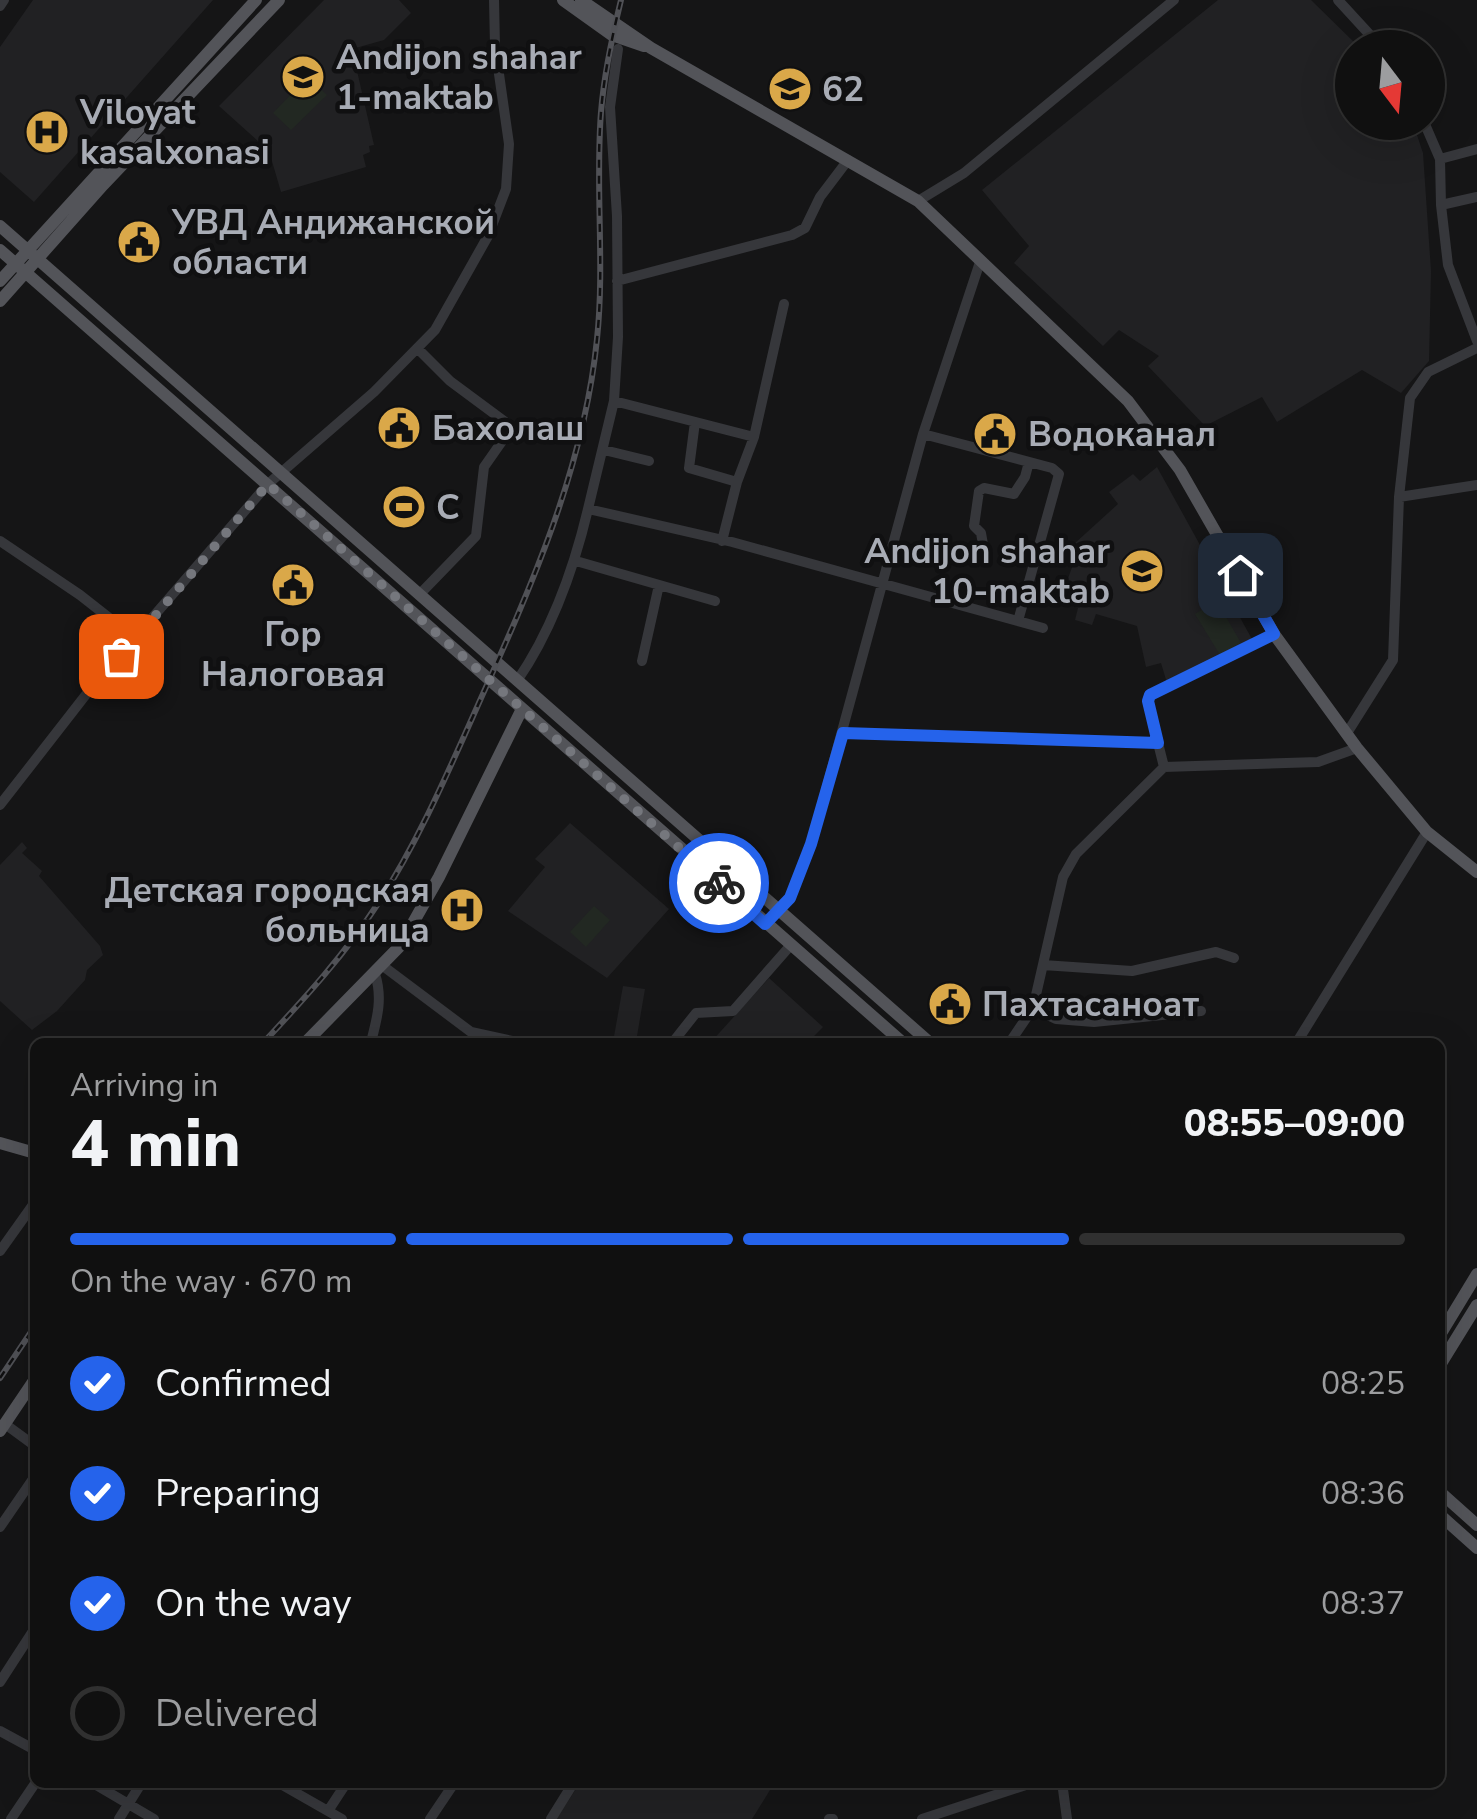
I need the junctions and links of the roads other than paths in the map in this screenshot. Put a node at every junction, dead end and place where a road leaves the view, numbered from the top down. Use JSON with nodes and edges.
{"nodes":[{"id":1,"x":256,"y":0,"type":"edge"},
{"id":2,"x":278,"y":0,"type":"edge"},
{"id":3,"x":494,"y":0,"type":"edge"},
{"id":4,"x":562,"y":0,"type":"edge"},
{"id":5,"x":580,"y":0,"type":"edge"},
{"id":6,"x":1174,"y":0,"type":"edge"},
{"id":7,"x":1338,"y":0,"type":"edge"},
{"id":8,"x":1366,"y":30,"type":"edge"},
{"id":9,"x":618,"y":48,"type":"dead end"},
{"id":10,"x":651,"y":48,"type":"junction"},
{"id":11,"x":1432,"y":140,"type":"edge"},
{"id":12,"x":1477,"y":149,"type":"edge"},
{"id":13,"x":1440,"y":158,"type":"junction"},
{"id":14,"x":848,"y":160,"type":"junction"},
{"id":15,"x":1477,"y":197,"type":"edge"},
{"id":16,"x":918,"y":201,"type":"junction"},
{"id":17,"x":1441,"y":205,"type":"junction"},
{"id":18,"x":0,"y":226,"type":"edge"},
{"id":19,"x":0,"y":250,"type":"edge"},
{"id":20,"x":32,"y":255,"type":"junction"},
{"id":21,"x":980,"y":262,"type":"junction"},
{"id":22,"x":20,"y":268,"type":"junction"},
{"id":23,"x":0,"y":280,"type":"edge"},
{"id":24,"x":616,"y":281,"type":"junction"},
{"id":25,"x":0,"y":301,"type":"edge"},
{"id":26,"x":784,"y":304,"type":"dead end"},
{"id":27,"x":1477,"y":345,"type":"edge"},
{"id":28,"x":418,"y":349,"type":"junction"},
{"id":29,"x":614,"y":401,"type":"junction"},
{"id":30,"x":695,"y":422,"type":"junction"},
{"id":31,"x":922,"y":434,"type":"junction"},
{"id":32,"x":754,"y":437,"type":"junction"},
{"id":33,"x":604,"y":450,"type":"junction"},
{"id":34,"x":648,"y":460,"type":"dead end"},
{"id":35,"x":1029,"y":462,"type":"junction"},
{"id":36,"x":280,"y":472,"type":"junction"},
{"id":37,"x":737,"y":482,"type":"junction"},
{"id":38,"x":268,"y":484,"type":"junction"},
{"id":39,"x":1477,"y":485,"type":"edge"},
{"id":40,"x":1399,"y":496,"type":"junction"},
{"id":41,"x":588,"y":509,"type":"junction"},
{"id":42,"x":722,"y":540,"type":"junction"},
{"id":43,"x":0,"y":542,"type":"edge"},
{"id":44,"x":985,"y":556,"type":"dead end"},
{"id":45,"x":576,"y":561,"type":"junction"},
{"id":46,"x":881,"y":583,"type":"junction"},
{"id":47,"x":660,"y":585,"type":"junction"},
{"id":48,"x":419,"y":595,"type":"junction"},
{"id":49,"x":715,"y":601,"type":"dead end"},
{"id":50,"x":1018,"y":621,"type":"junction"},
{"id":51,"x":1043,"y":628,"type":"dead end"},
{"id":52,"x":1274,"y":634,"type":"junction"},
{"id":53,"x":136,"y":639,"type":"junction"},
{"id":54,"x":642,"y":661,"type":"dead end"},
{"id":55,"x":517,"y":680,"type":"junction"},
{"id":56,"x":522,"y":709,"type":"junction"},
{"id":57,"x":843,"y":733,"type":"junction"},
{"id":58,"x":1347,"y":733,"type":"junction"},
{"id":59,"x":1158,"y":743,"type":"junction"},
{"id":60,"x":1357,"y":748,"type":"junction"},
{"id":61,"x":1164,"y":767,"type":"junction"},
{"id":62,"x":0,"y":806,"type":"edge"},
{"id":63,"x":690,"y":832,"type":"junction"},
{"id":64,"x":1428,"y":832,"type":"junction"},
{"id":65,"x":677,"y":846,"type":"junction"},
{"id":66,"x":1477,"y":872,"type":"edge"},
{"id":67,"x":778,"y":909,"type":"junction"},
{"id":68,"x":765,"y":924,"type":"junction"},
{"id":69,"x":790,"y":946,"type":"junction"},
{"id":70,"x":1234,"y":958,"type":"dead end"},
{"id":71,"x":1043,"y":965,"type":"junction"},
{"id":72,"x":379,"y":970,"type":"junction"},
{"id":73,"x":1033,"y":1008,"type":"junction"},
{"id":74,"x":1202,"y":1011,"type":"dead end"},
{"id":75,"x":310,"y":1038,"type":"edge"},
{"id":76,"x":372,"y":1038,"type":"edge"},
{"id":77,"x":471,"y":1038,"type":"edge"},
{"id":78,"x":676,"y":1038,"type":"edge"},
{"id":79,"x":897,"y":1038,"type":"edge"},
{"id":80,"x":923,"y":1038,"type":"edge"},
{"id":81,"x":1013,"y":1038,"type":"edge"},
{"id":82,"x":1299,"y":1038,"type":"edge"},
{"id":83,"x":0,"y":1143,"type":"edge"},
{"id":84,"x":30,"y":1151,"type":"edge"},
{"id":85,"x":30,"y":1209,"type":"edge"},
{"id":86,"x":0,"y":1251,"type":"edge"},
{"id":87,"x":1477,"y":1274,"type":"edge"},
{"id":88,"x":1477,"y":1305,"type":"edge"},
{"id":89,"x":1445,"y":1327,"type":"edge"},
{"id":90,"x":1445,"y":1357,"type":"edge"},
{"id":91,"x":30,"y":1386,"type":"edge"},
{"id":92,"x":2,"y":1427,"type":"edge"},
{"id":93,"x":30,"y":1443,"type":"edge"},
{"id":94,"x":30,"y":1483,"type":"edge"},
{"id":95,"x":1445,"y":1496,"type":"edge"},
{"id":96,"x":1445,"y":1519,"type":"edge"},
{"id":97,"x":1477,"y":1525,"type":"edge"},
{"id":98,"x":0,"y":1527,"type":"edge"},
{"id":99,"x":1477,"y":1548,"type":"edge"},
{"id":100,"x":30,"y":1644,"type":"edge"},
{"id":101,"x":0,"y":1682,"type":"edge"},
{"id":102,"x":0,"y":1730,"type":"edge"},
{"id":103,"x":30,"y":1747,"type":"edge"},
{"id":104,"x":32,"y":1788,"type":"edge"},
{"id":105,"x":101,"y":1788,"type":"edge"},
{"id":106,"x":138,"y":1788,"type":"edge"},
{"id":107,"x":288,"y":1788,"type":"edge"},
{"id":108,"x":343,"y":1788,"type":"edge"},
{"id":109,"x":451,"y":1788,"type":"edge"},
{"id":110,"x":570,"y":1788,"type":"edge"},
{"id":111,"x":1017,"y":1788,"type":"edge"},
{"id":112,"x":1063,"y":1788,"type":"edge"},
{"id":113,"x":129,"y":1804,"type":"junction"},
{"id":114,"x":328,"y":1811,"type":"junction"},
{"id":115,"x":11,"y":1819,"type":"edge"},
{"id":116,"x":119,"y":1819,"type":"edge"},
{"id":117,"x":154,"y":1819,"type":"edge"},
{"id":118,"x":342,"y":1819,"type":"edge"},
{"id":119,"x":430,"y":1819,"type":"edge"},
{"id":120,"x":550,"y":1819,"type":"edge"},
{"id":121,"x":922,"y":1819,"type":"edge"},
{"id":122,"x":1067,"y":1819,"type":"edge"}],
"edges":[{"from":1,"to":20,"type":"main road"},
{"from":2,"to":20,"type":"main road"},
{"from":3,"to":28,"type":"street"},
{"from":4,"to":10,"type":"main road"},
{"from":5,"to":10,"type":"main road"},
{"from":6,"to":16,"type":"street"},
{"from":7,"to":8,"type":"street"},
{"from":9,"to":24,"type":"street"},
{"from":10,"to":14,"type":"main road"},
{"from":11,"to":13,"type":"street"},
{"from":12,"to":13,"type":"street"},
{"from":13,"to":17,"type":"street"},
{"from":14,"to":16,"type":"main road"},
{"from":14,"to":24,"type":"street"},
{"from":15,"to":17,"type":"street"},
{"from":16,"to":21,"type":"main road"},
{"from":17,"to":27,"type":"street"},
{"from":18,"to":20,"type":"main road"},
{"from":19,"to":22,"type":"main road"},
{"from":20,"to":22,"type":"main road"},
{"from":20,"to":36,"type":"main road"},
{"from":21,"to":31,"type":"street"},
{"from":21,"to":52,"type":"main road"},
{"from":22,"to":23,"type":"main road"},
{"from":22,"to":25,"type":"main road"},
{"from":22,"to":38,"type":"main road"},
{"from":24,"to":29,"type":"street"},
{"from":26,"to":32,"type":"street"},
{"from":27,"to":40,"type":"street"},
{"from":28,"to":36,"type":"street"},
{"from":28,"to":48,"type":"street"},
{"from":29,"to":30,"type":"street"},
{"from":29,"to":33,"type":"street"},
{"from":30,"to":32,"type":"street"},
{"from":30,"to":37,"type":"street"},
{"from":31,"to":35,"type":"street"},
{"from":31,"to":46,"type":"street"},
{"from":32,"to":37,"type":"street"},
{"from":33,"to":34,"type":"street"},
{"from":33,"to":41,"type":"street"},
{"from":35,"to":44,"type":"street"},
{"from":35,"to":50,"type":"street"},
{"from":36,"to":38,"type":"street"},
{"from":36,"to":48,"type":"main road"},
{"from":37,"to":42,"type":"street"},
{"from":38,"to":53,"type":"street"},
{"from":38,"to":56,"type":"main road"},
{"from":39,"to":40,"type":"street"},
{"from":40,"to":58,"type":"street"},
{"from":41,"to":42,"type":"street"},
{"from":41,"to":45,"type":"street"},
{"from":42,"to":46,"type":"street"},
{"from":43,"to":53,"type":"street"},
{"from":45,"to":47,"type":"street"},
{"from":45,"to":55,"type":"street"},
{"from":46,"to":50,"type":"street"},
{"from":46,"to":57,"type":"street"},
{"from":47,"to":49,"type":"street"},
{"from":47,"to":54,"type":"street"},
{"from":48,"to":55,"type":"main road"},
{"from":50,"to":51,"type":"street"},
{"from":52,"to":58,"type":"main road"},
{"from":52,"to":59,"type":"street"},
{"from":53,"to":62,"type":"street"},
{"from":55,"to":63,"type":"main road"},
{"from":56,"to":65,"type":"main road"},
{"from":56,"to":72,"type":"main road"},
{"from":57,"to":59,"type":"street"},
{"from":57,"to":67,"type":"street"},
{"from":58,"to":60,"type":"main road"},
{"from":59,"to":61,"type":"street"},
{"from":60,"to":61,"type":"street"},
{"from":60,"to":64,"type":"main road"},
{"from":61,"to":71,"type":"street"},
{"from":63,"to":65,"type":"main road"},
{"from":63,"to":67,"type":"main road"},
{"from":64,"to":66,"type":"main road"},
{"from":64,"to":82,"type":"street"},
{"from":65,"to":68,"type":"main road"},
{"from":67,"to":68,"type":"main road"},
{"from":67,"to":80,"type":"main road"},
{"from":68,"to":69,"type":"main road"},
{"from":69,"to":78,"type":"street"},
{"from":69,"to":79,"type":"main road"},
{"from":70,"to":71,"type":"street"},
{"from":71,"to":73,"type":"street"},
{"from":72,"to":75,"type":"main road"},
{"from":72,"to":76,"type":"street"},
{"from":72,"to":77,"type":"street"},
{"from":73,"to":74,"type":"street"},
{"from":73,"to":81,"type":"street"},
{"from":83,"to":84,"type":"main road"},
{"from":85,"to":86,"type":"street"},
{"from":87,"to":89,"type":"main road"},
{"from":88,"to":90,"type":"main road"},
{"from":91,"to":92,"type":"main road"},
{"from":92,"to":93,"type":"street"},
{"from":94,"to":98,"type":"street"},
{"from":95,"to":97,"type":"main road"},
{"from":96,"to":99,"type":"main road"},
{"from":100,"to":101,"type":"street"},
{"from":102,"to":103,"type":"street"},
{"from":104,"to":115,"type":"street"},
{"from":105,"to":113,"type":"street"},
{"from":106,"to":113,"type":"street"},
{"from":107,"to":114,"type":"street"},
{"from":108,"to":114,"type":"street"},
{"from":109,"to":119,"type":"street"},
{"from":110,"to":120,"type":"street"},
{"from":111,"to":121,"type":"street"},
{"from":112,"to":122,"type":"street"},
{"from":113,"to":116,"type":"street"},
{"from":113,"to":117,"type":"street"},
{"from":114,"to":118,"type":"street"}]}
